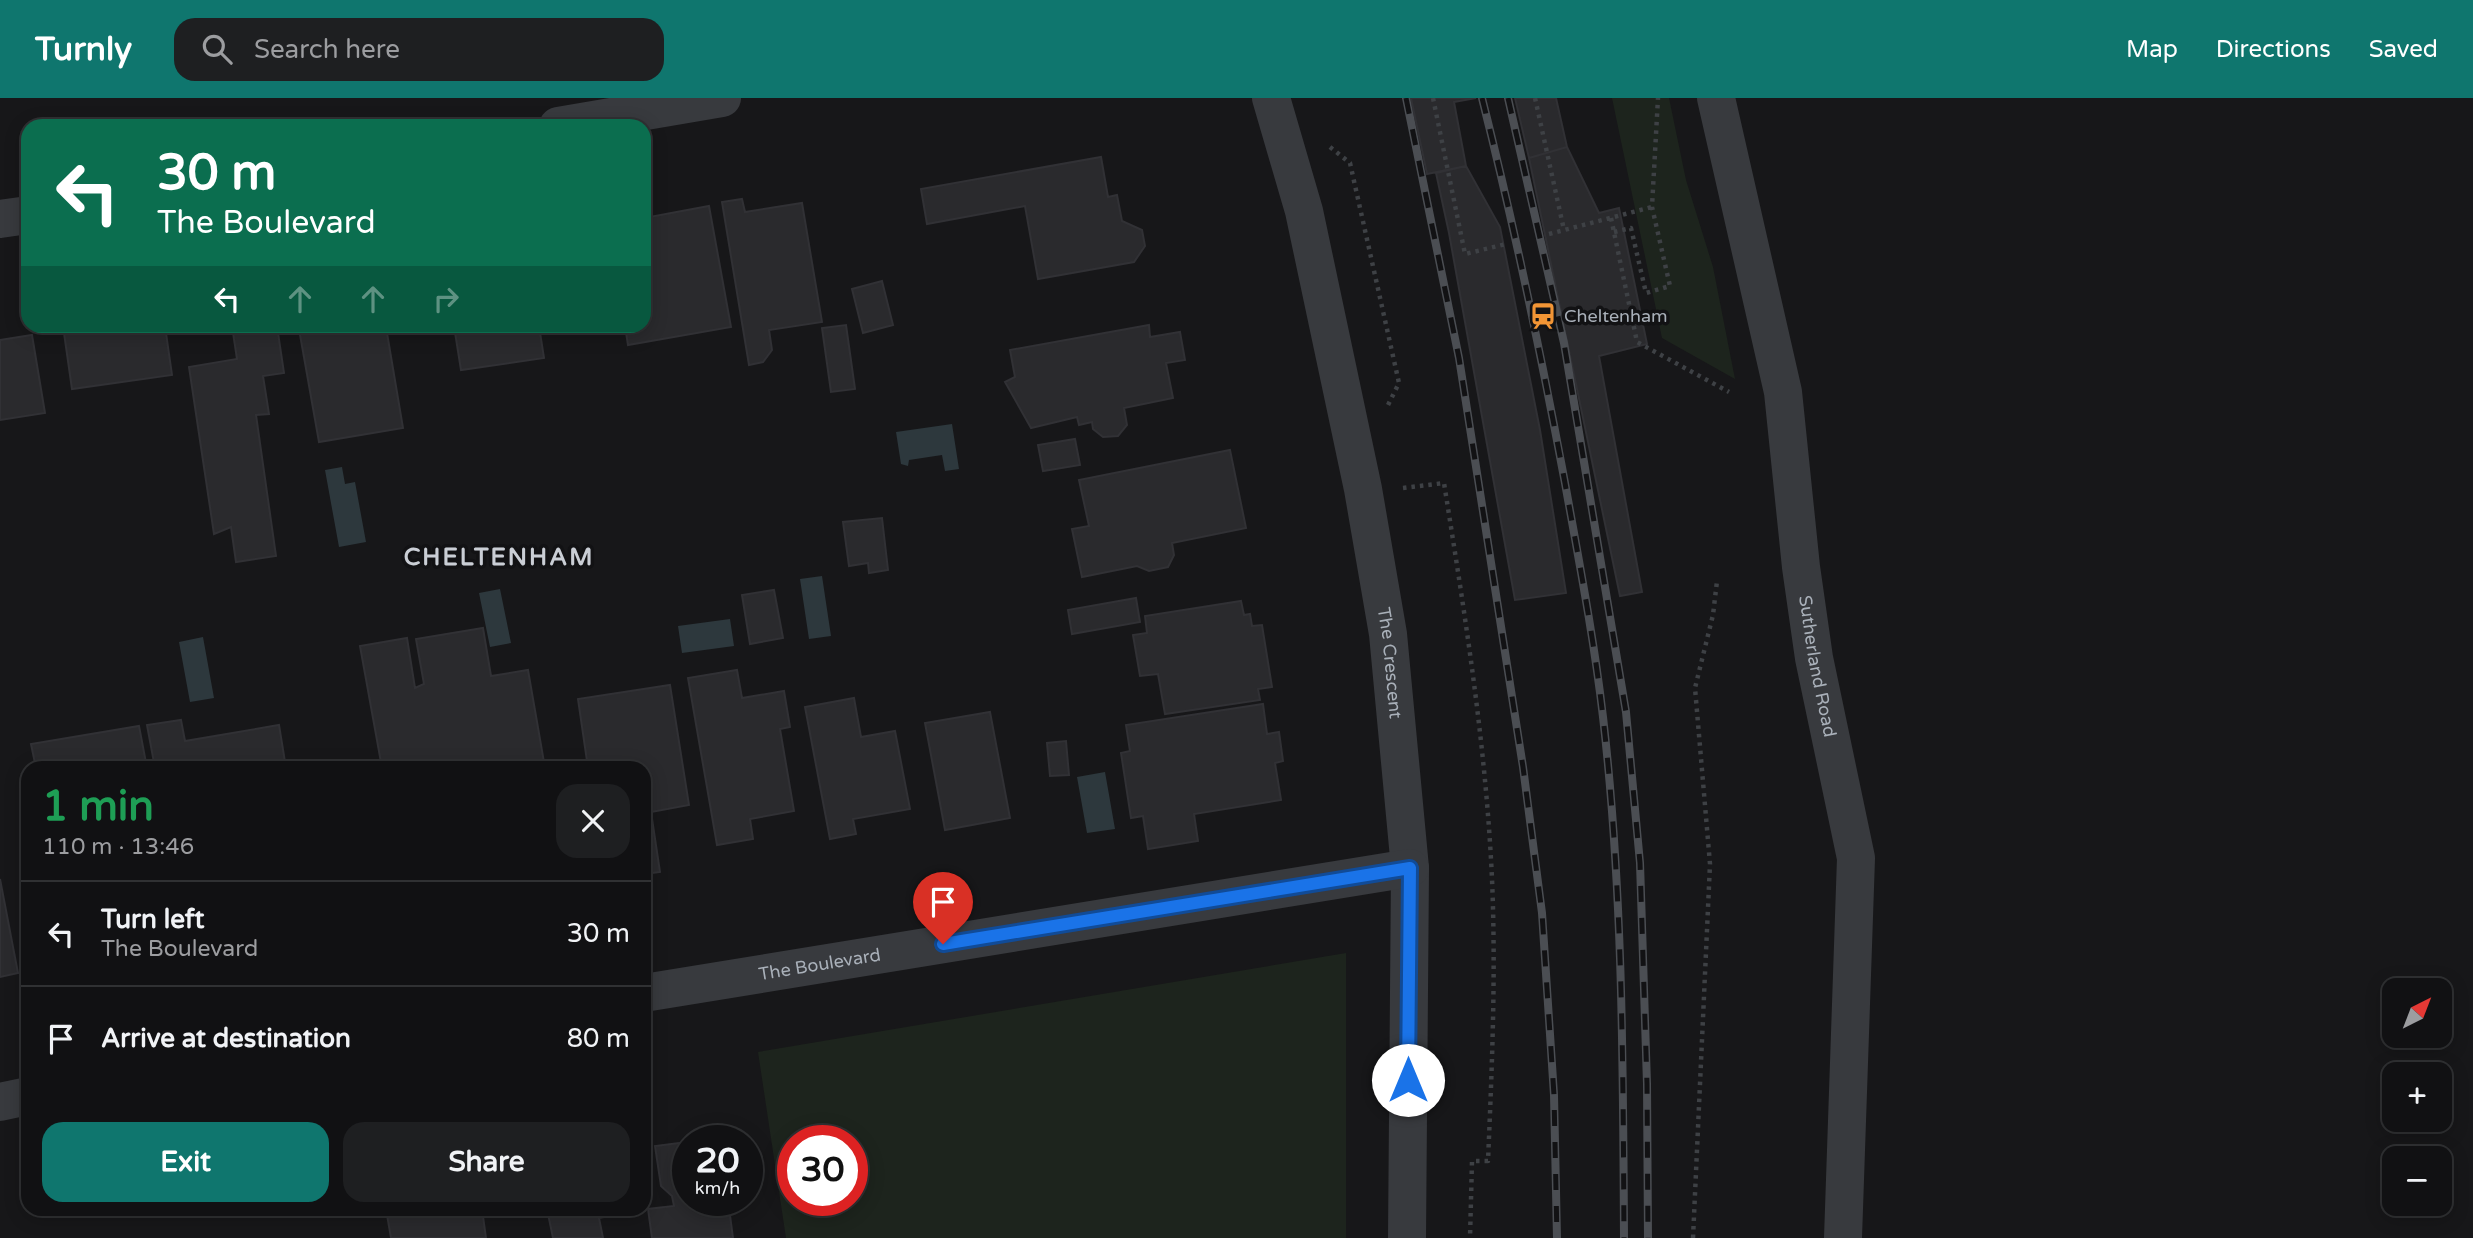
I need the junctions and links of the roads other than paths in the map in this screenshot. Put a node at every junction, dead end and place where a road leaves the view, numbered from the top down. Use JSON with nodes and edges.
{"nodes":[{"id":1,"x":722,"y":98,"type":"edge"},
{"id":2,"x":1271,"y":98,"type":"edge"},
{"id":3,"x":1716,"y":98,"type":"edge"},
{"id":4,"x":599,"y":119,"type":"edge"},
{"id":5,"x":21,"y":216,"type":"edge"},
{"id":6,"x":0,"y":219,"type":"edge"},
{"id":7,"x":1410,"y":868,"type":"junction"},
{"id":8,"x":651,"y":992,"type":"edge"},
{"id":9,"x":21,"y":1098,"type":"edge"},
{"id":10,"x":0,"y":1102,"type":"edge"},
{"id":11,"x":1407,"y":1238,"type":"edge"},
{"id":12,"x":1843,"y":1238,"type":"edge"}],
"edges":[{"from":1,"to":4,"type":"street"},
{"from":2,"to":7,"type":"street","name":"The Crescent"},
{"from":3,"to":12,"type":"street","name":"Sutherland Road"},
{"from":5,"to":6,"type":"street"},
{"from":7,"to":8,"type":"street","name":"The Boulevard"},
{"from":7,"to":11,"type":"street","name":"The Crescent"},
{"from":9,"to":10,"type":"street"}]}
